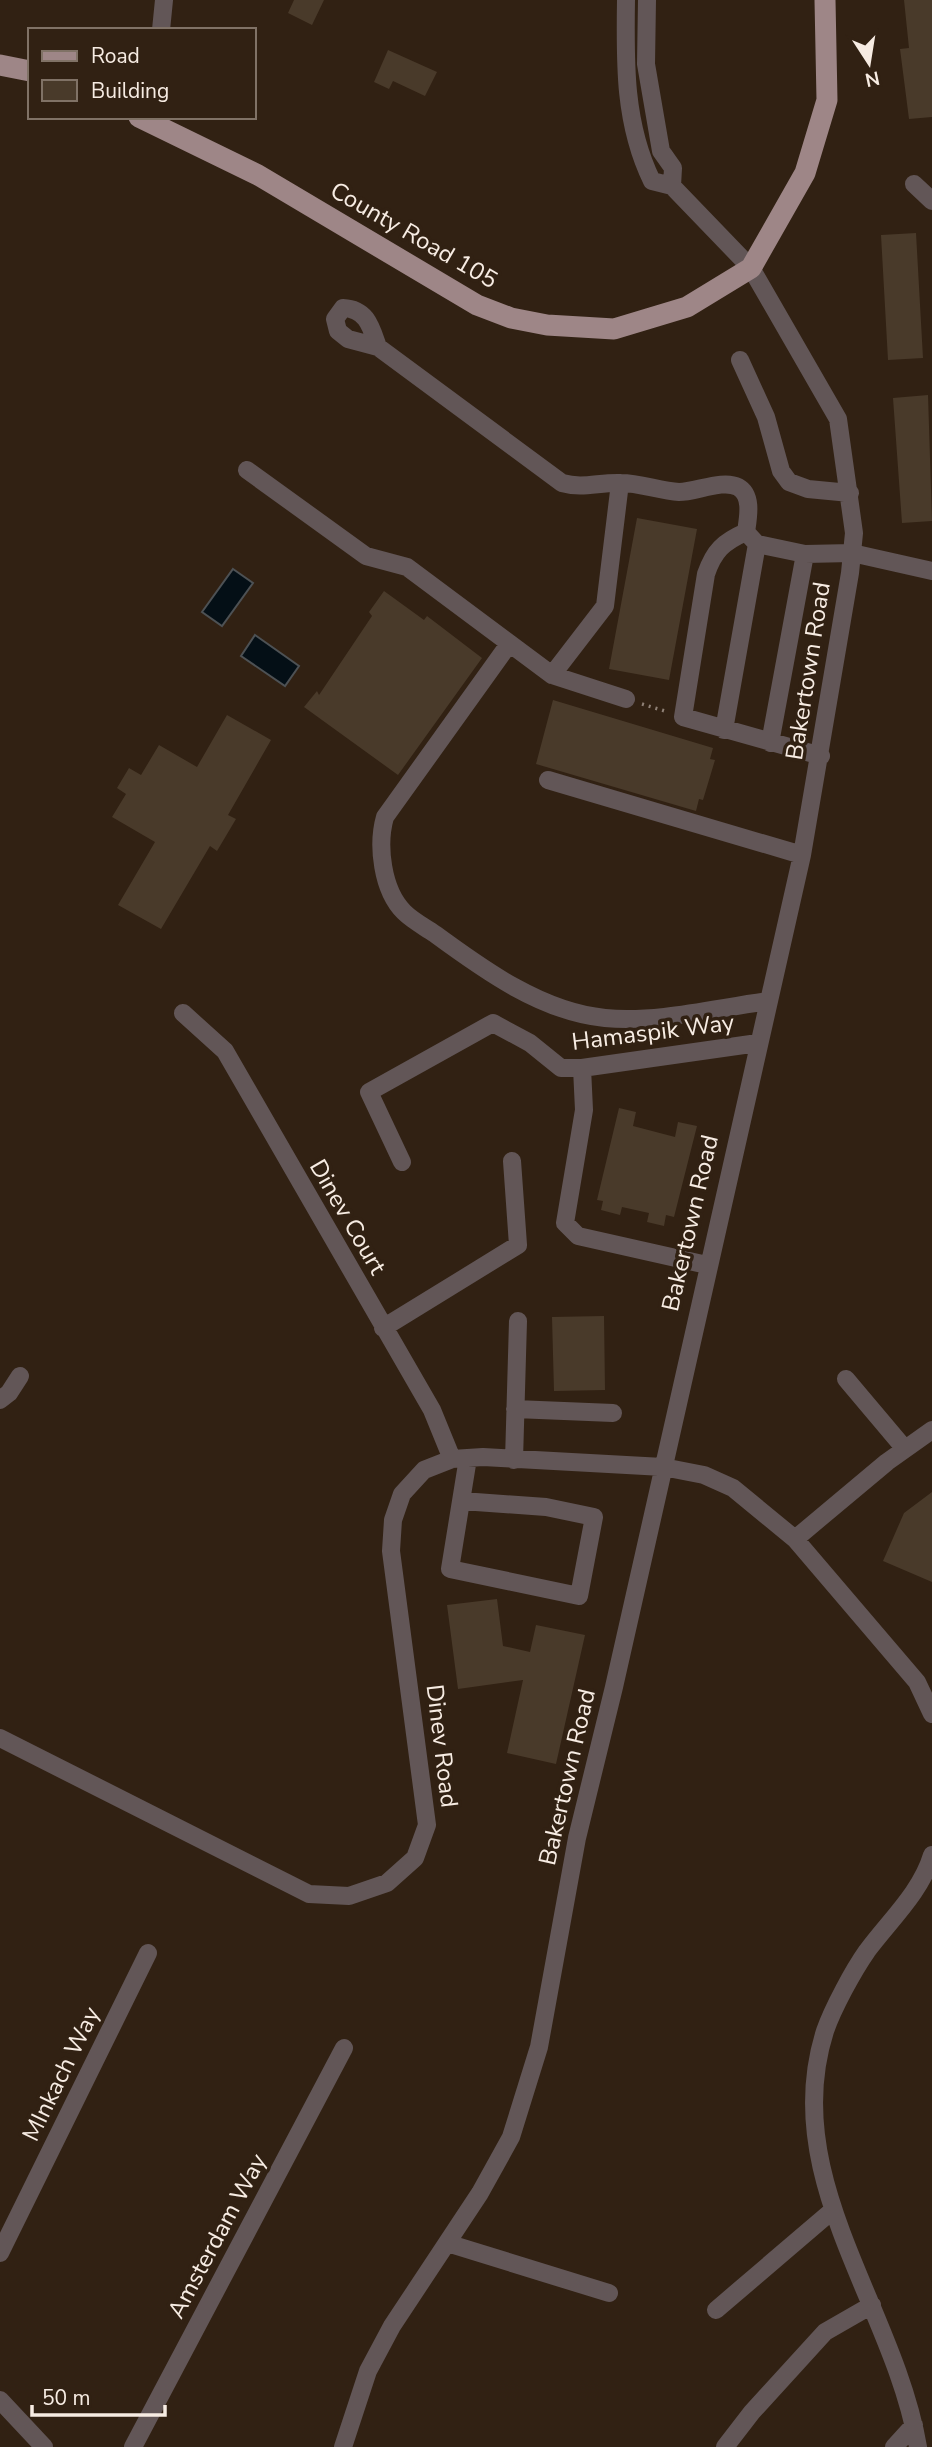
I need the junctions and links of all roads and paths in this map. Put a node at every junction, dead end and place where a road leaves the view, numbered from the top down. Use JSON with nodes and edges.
{"nodes":[{"id":1,"x":164,"y":0,"type":"edge"},
{"id":2,"x":626,"y":0,"type":"edge"},
{"id":3,"x":647,"y":0,"type":"edge"},
{"id":4,"x":825,"y":0,"type":"edge"},
{"id":5,"x":161,"y":28,"type":"edge"},
{"id":6,"x":0,"y":65,"type":"edge"},
{"id":7,"x":28,"y":71,"type":"edge"},
{"id":8,"x":148,"y":119,"type":"edge"},
{"id":9,"x":914,"y":184,"type":"dead end"},
{"id":10,"x":672,"y":186,"type":"junction"},
{"id":11,"x":932,"y":201,"type":"edge"},
{"id":12,"x":751,"y":268,"type":"junction"},
{"id":13,"x":379,"y":347,"type":"dead end"},
{"id":14,"x":740,"y":360,"type":"dead end"},
{"id":15,"x":247,"y":470,"type":"dead end"},
{"id":16,"x":620,"y":483,"type":"junction"},
{"id":17,"x":850,"y":493,"type":"junction"},
{"id":18,"x":751,"y":538,"type":"junction"},
{"id":19,"x":852,"y":553,"type":"junction"},
{"id":20,"x":805,"y":554,"type":"junction"},
{"id":21,"x":932,"y":572,"type":"edge"},
{"id":22,"x":509,"y":644,"type":"junction"},
{"id":23,"x":552,"y":675,"type":"junction"},
{"id":24,"x":626,"y":699,"type":"joint"},
{"id":25,"x":683,"y":717,"type":"junction"},
{"id":26,"x":724,"y":730,"type":"junction"},
{"id":27,"x":770,"y":743,"type":"junction"},
{"id":28,"x":821,"y":755,"type":"junction"},
{"id":29,"x":548,"y":780,"type":"dead end"},
{"id":30,"x":802,"y":855,"type":"junction"},
{"id":31,"x":769,"y":1001,"type":"junction"},
{"id":32,"x":183,"y":1013,"type":"dead end"},
{"id":33,"x":758,"y":1043,"type":"junction"},
{"id":34,"x":582,"y":1068,"type":"junction"},
{"id":35,"x":512,"y":1161,"type":"dead end"},
{"id":36,"x":402,"y":1162,"type":"dead end"},
{"id":37,"x":707,"y":1265,"type":"junction"},
{"id":38,"x":518,"y":1321,"type":"dead end"},
{"id":39,"x":383,"y":1328,"type":"junction"},
{"id":40,"x":20,"y":1376,"type":"dead end"},
{"id":41,"x":846,"y":1379,"type":"dead end"},
{"id":42,"x":0,"y":1399,"type":"edge"},
{"id":43,"x":516,"y":1409,"type":"junction"},
{"id":44,"x":613,"y":1413,"type":"dead end"},
{"id":45,"x":932,"y":1430,"type":"edge"},
{"id":46,"x":905,"y":1449,"type":"junction"},
{"id":47,"x":460,"y":1459,"type":"junction"},
{"id":48,"x":514,"y":1460,"type":"junction"},
{"id":49,"x":663,"y":1466,"type":"junction"},
{"id":50,"x":462,"y":1502,"type":"junction"},
{"id":51,"x":795,"y":1539,"type":"junction"},
{"id":52,"x":932,"y":1714,"type":"edge"},
{"id":53,"x":0,"y":1738,"type":"edge"},
{"id":54,"x":932,"y":1855,"type":"edge"},
{"id":55,"x":925,"y":1887,"type":"edge"},
{"id":56,"x":148,"y":1953,"type":"dead end"},
{"id":57,"x":344,"y":2048,"type":"dead end"},
{"id":58,"x":833,"y":2210,"type":"junction"},
{"id":59,"x":447,"y":2243,"type":"junction"},
{"id":60,"x":0,"y":2253,"type":"edge"},
{"id":61,"x":609,"y":2293,"type":"dead end"},
{"id":62,"x":872,"y":2305,"type":"junction"},
{"id":63,"x":716,"y":2310,"type":"dead end"},
{"id":64,"x":0,"y":2400,"type":"edge"},
{"id":65,"x":914,"y":2425,"type":"junction"},
{"id":66,"x":44,"y":2447,"type":"edge"},
{"id":67,"x":133,"y":2447,"type":"edge"},
{"id":68,"x":343,"y":2447,"type":"edge"},
{"id":69,"x":725,"y":2447,"type":"edge"},
{"id":70,"x":894,"y":2447,"type":"edge"},
{"id":71,"x":918,"y":2447,"type":"edge"}],
"edges":[{"from":1,"to":5,"type":"street"},
{"from":2,"to":10,"type":"street","name":"Bakertown Road"},
{"from":3,"to":10,"type":"street"},
{"from":4,"to":12,"type":"main road"},
{"from":6,"to":7,"type":"main road"},
{"from":8,"to":12,"type":"main road","name":"County Road 105"},
{"from":9,"to":11,"type":"street"},
{"from":10,"to":12,"type":"street","name":"Bakertown Road"},
{"from":12,"to":17,"type":"street","name":"Bakertown Road"},
{"from":13,"to":16,"type":"street"},
{"from":14,"to":17,"type":"street"},
{"from":15,"to":22,"type":"street"},
{"from":16,"to":18,"type":"street"},
{"from":16,"to":23,"type":"street"},
{"from":17,"to":19,"type":"street","name":"Bakertown Road"},
{"from":18,"to":20,"type":"street"},
{"from":18,"to":25,"type":"street"},
{"from":18,"to":26,"type":"street"},
{"from":19,"to":20,"type":"street"},
{"from":19,"to":21,"type":"street"},
{"from":19,"to":28,"type":"street","name":"Bakertown Road"},
{"from":20,"to":27,"type":"street"},
{"from":22,"to":23,"type":"street"},
{"from":22,"to":31,"type":"street"},
{"from":23,"to":24,"type":"street"},
{"from":24,"to":25,"type":"path"},
{"from":25,"to":26,"type":"street"},
{"from":26,"to":27,"type":"street"},
{"from":27,"to":28,"type":"street"},
{"from":28,"to":30,"type":"street","name":"Bakertown Road"},
{"from":29,"to":30,"type":"street"},
{"from":30,"to":31,"type":"street","name":"Bakertown Road"},
{"from":31,"to":33,"type":"street","name":"Bakertown Road"},
{"from":32,"to":39,"type":"street","name":"Dinev Court"},
{"from":33,"to":34,"type":"street","name":"Hamaspik Way"},
{"from":33,"to":37,"type":"street","name":"Bakertown Road"},
{"from":34,"to":36,"type":"street","name":"Hamaspik Way"},
{"from":34,"to":37,"type":"street"},
{"from":35,"to":39,"type":"street"},
{"from":37,"to":49,"type":"street","name":"Bakertown Road"},
{"from":38,"to":43,"type":"street"},
{"from":39,"to":47,"type":"street","name":"Dinev Court"},
{"from":40,"to":42,"type":"street"},
{"from":41,"to":46,"type":"street"},
{"from":43,"to":44,"type":"street"},
{"from":43,"to":48,"type":"street"},
{"from":45,"to":46,"type":"street"},
{"from":46,"to":51,"type":"street"},
{"from":47,"to":48,"type":"street","name":"Dinev Road"},
{"from":47,"to":50,"type":"street"},
{"from":47,"to":53,"type":"street","name":"Dinev Road"},
{"from":48,"to":49,"type":"street","name":"Dinev Road"},
{"from":49,"to":51,"type":"street","name":"Dinev Road"},
{"from":49,"to":59,"type":"street","name":"Bakertown Road"},
{"from":50,"to":50,"type":"street"},
{"from":51,"to":52,"type":"street","name":"Dinev Road"},
{"from":54,"to":55,"type":"street"},
{"from":55,"to":58,"type":"street"},
{"from":56,"to":60,"type":"street","name":"MInkach Way"},
{"from":57,"to":67,"type":"street","name":"Amsterdam Way"},
{"from":58,"to":62,"type":"street"},
{"from":58,"to":63,"type":"street"},
{"from":59,"to":61,"type":"street"},
{"from":59,"to":68,"type":"street","name":"Bakertown Road"},
{"from":62,"to":65,"type":"street"},
{"from":62,"to":69,"type":"street"},
{"from":64,"to":66,"type":"street"},
{"from":65,"to":70,"type":"street"},
{"from":65,"to":71,"type":"street"}]}
